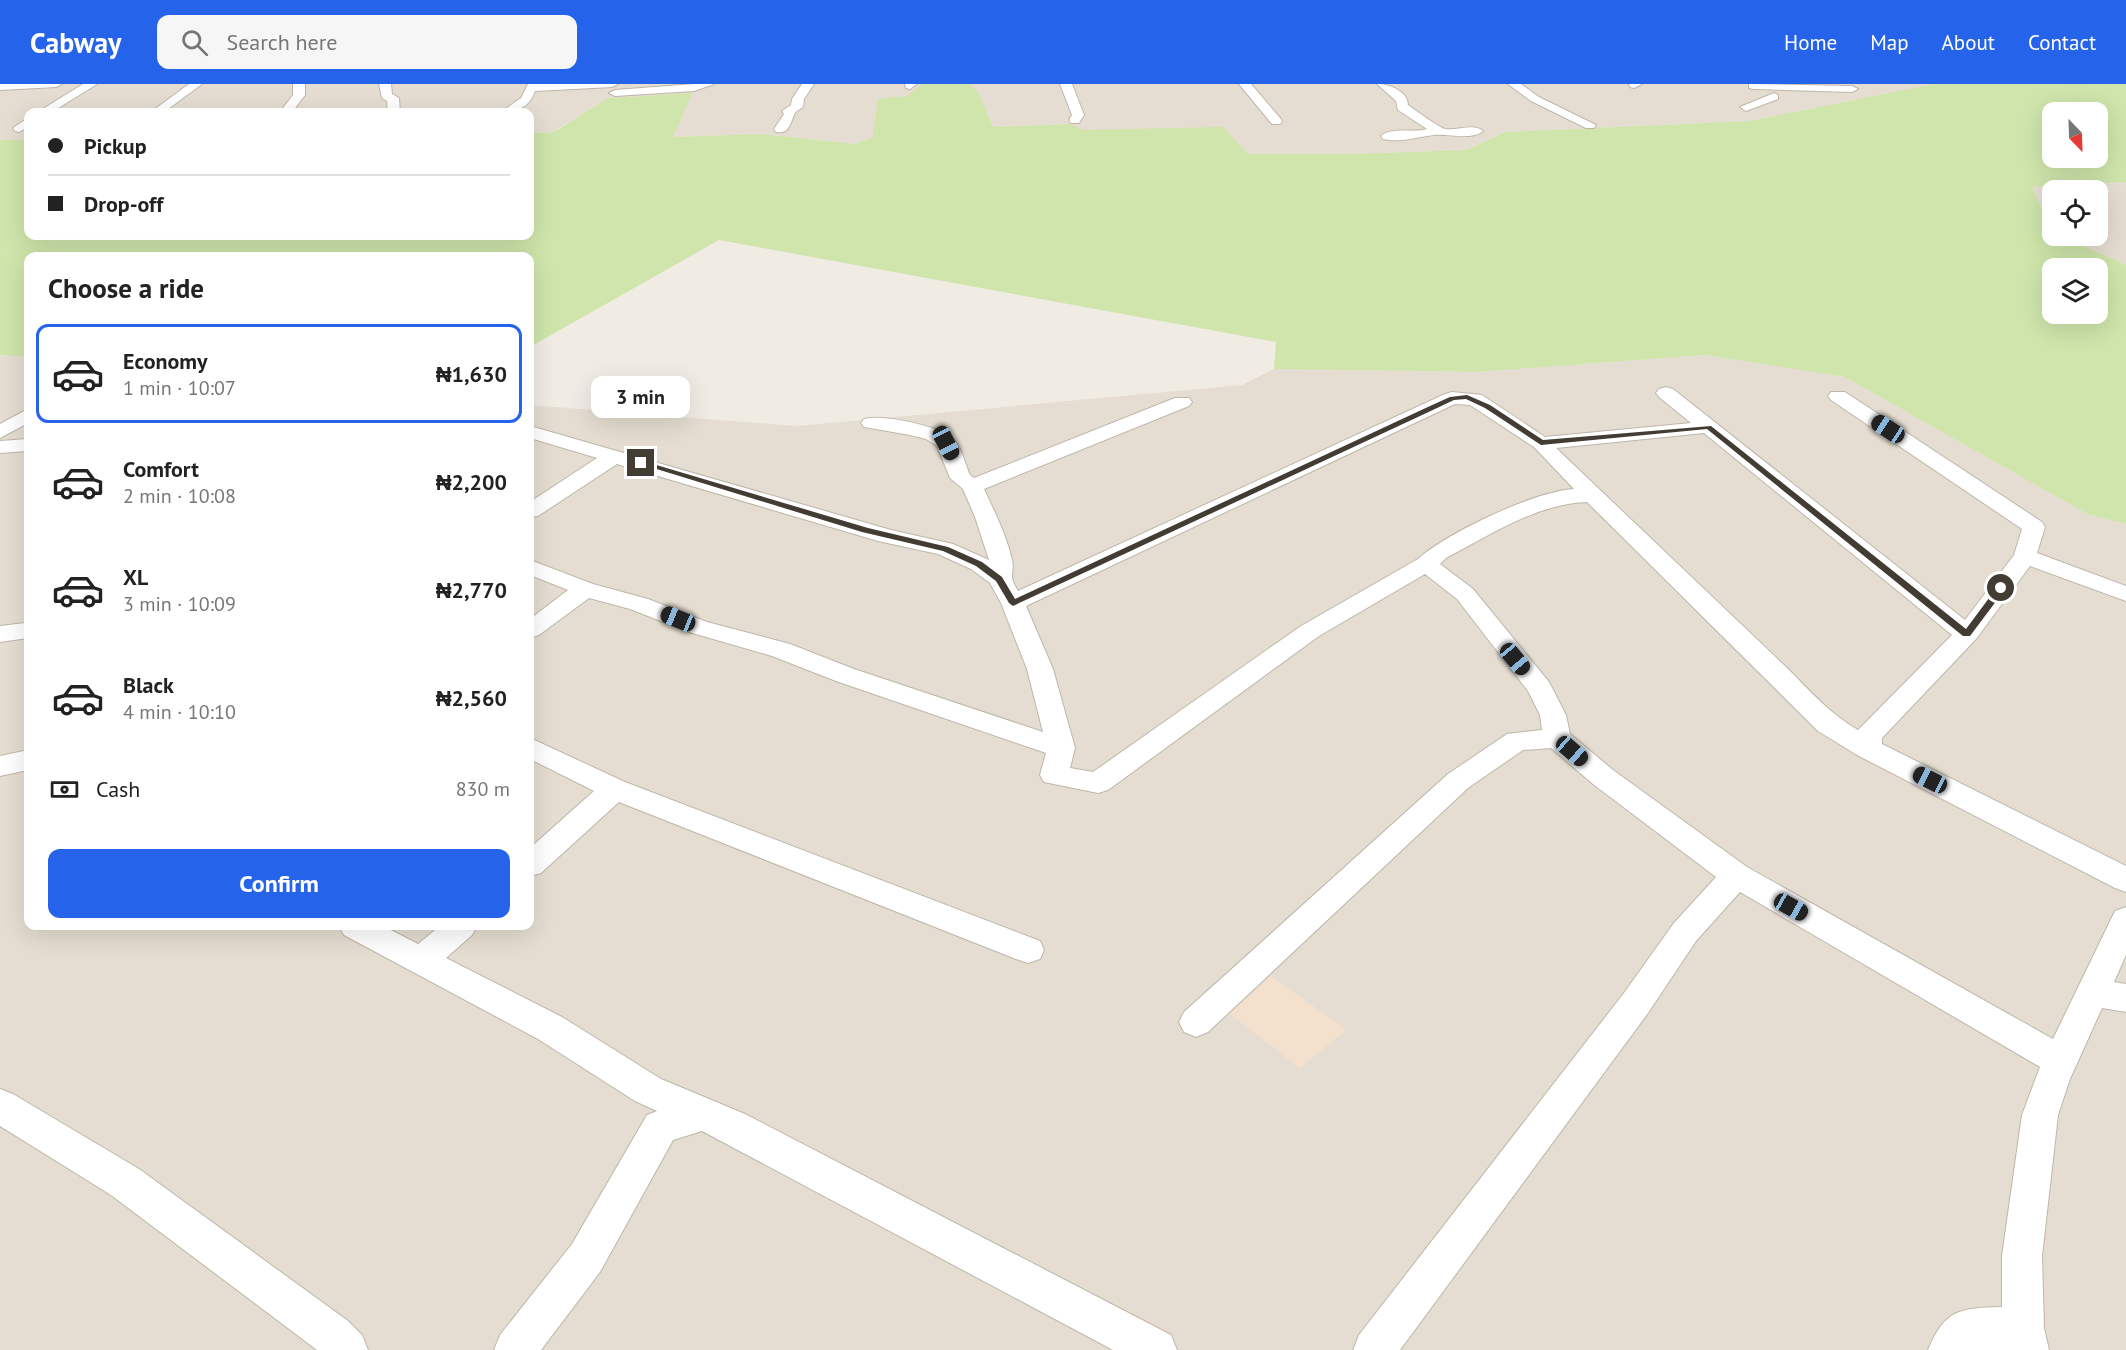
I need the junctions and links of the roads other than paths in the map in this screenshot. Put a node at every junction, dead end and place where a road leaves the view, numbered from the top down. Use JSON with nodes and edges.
{"nodes":[{"id":1,"x":56,"y":84,"type":"edge"},
{"id":2,"x":91,"y":84,"type":"edge"},
{"id":3,"x":196,"y":84,"type":"edge"},
{"id":4,"x":299,"y":84,"type":"edge"},
{"id":5,"x":385,"y":84,"type":"edge"},
{"id":6,"x":708,"y":84,"type":"edge"},
{"id":7,"x":808,"y":84,"type":"edge"},
{"id":8,"x":1066,"y":84,"type":"edge"},
{"id":9,"x":1245,"y":84,"type":"edge"},
{"id":10,"x":1383,"y":84,"type":"edge"},
{"id":11,"x":1514,"y":84,"type":"edge"},
{"id":12,"x":1749,"y":85,"type":"edge"},
{"id":13,"x":533,"y":86,"type":"edge"},
{"id":14,"x":0,"y":87,"type":"edge"},
{"id":15,"x":613,"y":88,"type":"edge"},
{"id":16,"x":1852,"y":89,"type":"dead end"},
{"id":17,"x":1746,"y":107,"type":"dead end"},
{"id":18,"x":51,"y":108,"type":"edge"},
{"id":19,"x":163,"y":108,"type":"edge"},
{"id":20,"x":288,"y":108,"type":"edge"},
{"id":21,"x":394,"y":108,"type":"edge"},
{"id":22,"x":513,"y":108,"type":"edge"},
{"id":23,"x":1075,"y":120,"type":"dead end"},
{"id":24,"x":1276,"y":121,"type":"dead end"},
{"id":25,"x":1590,"y":126,"type":"dead end"},
{"id":26,"x":780,"y":129,"type":"dead end"},
{"id":27,"x":1435,"y":130,"type":"junction"},
{"id":28,"x":1477,"y":131,"type":"dead end"},
{"id":29,"x":1387,"y":136,"type":"dead end"},
{"id":30,"x":1666,"y":393,"type":"dead end"},
{"id":31,"x":1838,"y":396,"type":"dead end"},
{"id":32,"x":1182,"y":402,"type":"dead end"},
{"id":33,"x":24,"y":417,"type":"edge"},
{"id":34,"x":872,"y":423,"type":"dead end"},
{"id":35,"x":1709,"y":427,"type":"junction"},
{"id":36,"x":0,"y":432,"type":"edge"},
{"id":37,"x":534,"y":433,"type":"edge"},
{"id":38,"x":1541,"y":443,"type":"junction"},
{"id":39,"x":24,"y":445,"type":"edge"},
{"id":40,"x":0,"y":447,"type":"edge"},
{"id":41,"x":615,"y":456,"type":"junction"},
{"id":42,"x":972,"y":486,"type":"junction"},
{"id":43,"x":1591,"y":495,"type":"junction"},
{"id":44,"x":534,"y":508,"type":"edge"},
{"id":45,"x":2025,"y":556,"type":"junction"},
{"id":46,"x":1426,"y":564,"type":"junction"},
{"id":47,"x":534,"y":569,"type":"edge"},
{"id":48,"x":999,"y":579,"type":"junction"},
{"id":49,"x":585,"y":589,"type":"junction"},
{"id":50,"x":2126,"y":594,"type":"edge"},
{"id":51,"x":1013,"y":603,"type":"junction"},
{"id":52,"x":534,"y":627,"type":"edge"},
{"id":53,"x":24,"y":631,"type":"edge"},
{"id":54,"x":0,"y":634,"type":"edge"},
{"id":55,"x":1967,"y":634,"type":"junction"},
{"id":56,"x":1557,"y":738,"type":"junction"},
{"id":57,"x":1061,"y":748,"type":"junction"},
{"id":58,"x":1867,"y":748,"type":"junction"},
{"id":59,"x":534,"y":750,"type":"edge"},
{"id":60,"x":24,"y":761,"type":"edge"},
{"id":61,"x":0,"y":766,"type":"edge"},
{"id":62,"x":615,"y":789,"type":"junction"},
{"id":63,"x":534,"y":861,"type":"edge"},
{"id":64,"x":1736,"y":875,"type":"junction"},
{"id":65,"x":2126,"y":880,"type":"edge"},
{"id":66,"x":2126,"y":920,"type":"edge"},
{"id":67,"x":363,"y":930,"type":"edge"},
{"id":68,"x":456,"y":930,"type":"edge"},
{"id":69,"x":1028,"y":950,"type":"dead end"},
{"id":70,"x":423,"y":959,"type":"junction"},
{"id":71,"x":2110,"y":995,"type":"edge"},
{"id":72,"x":1196,"y":1022,"type":"dead end"},
{"id":73,"x":2061,"y":1061,"type":"junction"},
{"id":74,"x":648,"y":1090,"type":"junction"},
{"id":75,"x":0,"y":1106,"type":"edge"},
{"id":76,"x":702,"y":1114,"type":"junction"},
{"id":77,"x":660,"y":1127,"type":"junction"},
{"id":78,"x":2026,"y":1339,"type":"edge"},
{"id":79,"x":334,"y":1345,"type":"edge"},
{"id":80,"x":515,"y":1350,"type":"edge"},
{"id":81,"x":1156,"y":1350,"type":"edge"},
{"id":82,"x":1374,"y":1350,"type":"edge"},
{"id":83,"x":1949,"y":1350,"type":"edge"}],
"edges":[{"from":1,"to":14,"type":"street"},
{"from":2,"to":18,"type":"street"},
{"from":3,"to":19,"type":"street"},
{"from":4,"to":20,"type":"street"},
{"from":5,"to":21,"type":"street"},
{"from":6,"to":15,"type":"street"},
{"from":7,"to":26,"type":"street"},
{"from":8,"to":23,"type":"street"},
{"from":9,"to":24,"type":"street"},
{"from":10,"to":27,"type":"street"},
{"from":11,"to":25,"type":"street"},
{"from":12,"to":16,"type":"street"},
{"from":12,"to":17,"type":"street"},
{"from":13,"to":15,"type":"street"},
{"from":13,"to":22,"type":"street"},
{"from":27,"to":28,"type":"street"},
{"from":27,"to":29,"type":"street"},
{"from":30,"to":35,"type":"street"},
{"from":31,"to":45,"type":"street"},
{"from":32,"to":42,"type":"street"},
{"from":33,"to":36,"type":"street"},
{"from":34,"to":42,"type":"street"},
{"from":35,"to":38,"type":"street"},
{"from":35,"to":55,"type":"street"},
{"from":37,"to":41,"type":"street"},
{"from":38,"to":43,"type":"street"},
{"from":38,"to":51,"type":"street"},
{"from":39,"to":40,"type":"street"},
{"from":41,"to":44,"type":"street"},
{"from":41,"to":48,"type":"street"},
{"from":42,"to":48,"type":"street"},
{"from":43,"to":46,"type":"street"},
{"from":43,"to":58,"type":"street"},
{"from":45,"to":50,"type":"street"},
{"from":45,"to":55,"type":"street"},
{"from":46,"to":56,"type":"street"},
{"from":46,"to":57,"type":"street"},
{"from":47,"to":49,"type":"street"},
{"from":48,"to":51,"type":"street"},
{"from":49,"to":52,"type":"street"},
{"from":49,"to":57,"type":"street"},
{"from":51,"to":57,"type":"street"},
{"from":53,"to":54,"type":"street"},
{"from":55,"to":58,"type":"street"},
{"from":56,"to":64,"type":"street"},
{"from":56,"to":72,"type":"street"},
{"from":58,"to":65,"type":"street"},
{"from":59,"to":62,"type":"street"},
{"from":60,"to":61,"type":"street"},
{"from":62,"to":63,"type":"street"},
{"from":62,"to":69,"type":"street"},
{"from":64,"to":73,"type":"street"},
{"from":64,"to":82,"type":"street"},
{"from":66,"to":71,"type":"street"},
{"from":67,"to":70,"type":"street"},
{"from":68,"to":70,"type":"street"},
{"from":70,"to":74,"type":"street"},
{"from":71,"to":73,"type":"street"},
{"from":73,"to":78,"type":"street"},
{"from":74,"to":76,"type":"street"},
{"from":74,"to":77,"type":"street"},
{"from":75,"to":79,"type":"street"},
{"from":76,"to":77,"type":"street"},
{"from":76,"to":81,"type":"street"},
{"from":77,"to":80,"type":"street"},
{"from":78,"to":83,"type":"street"}]}
